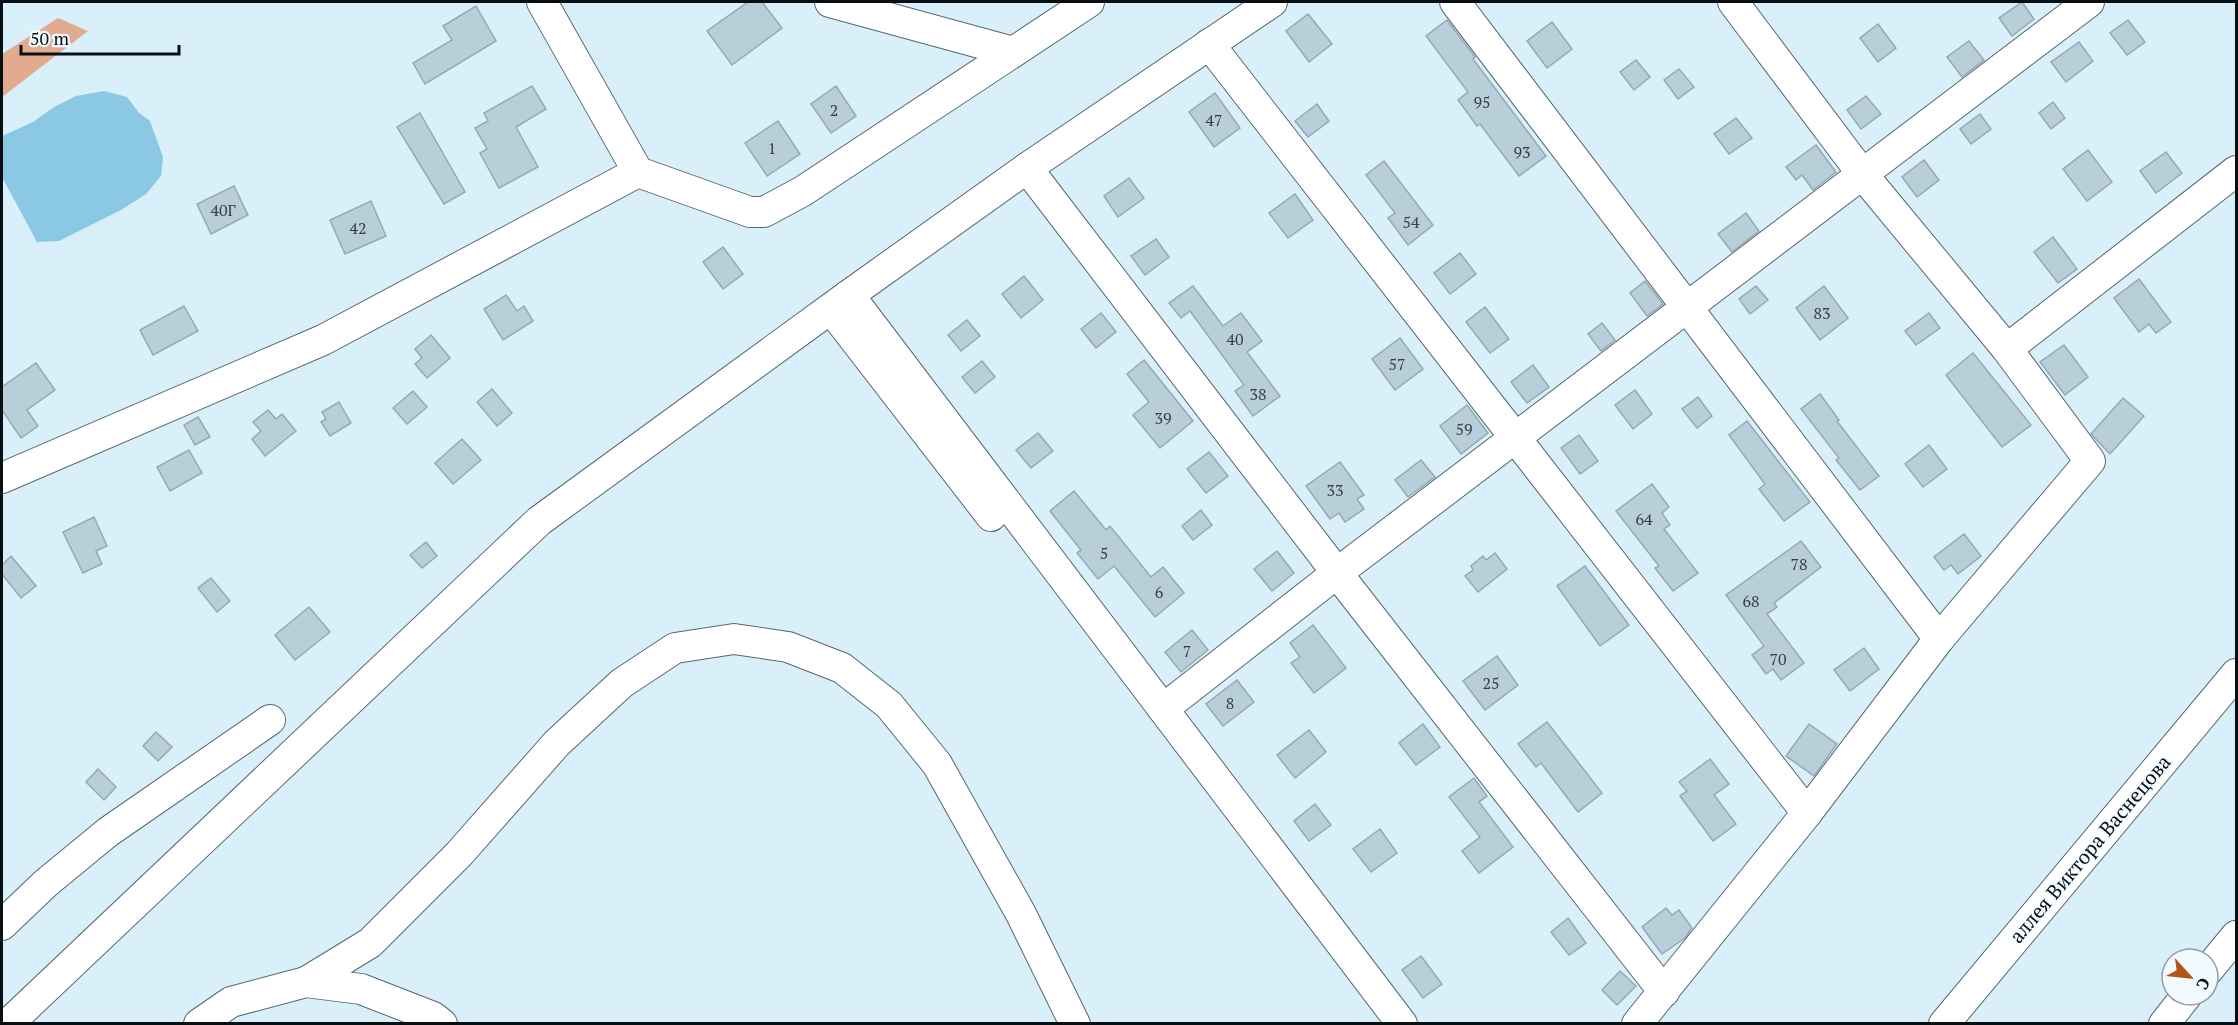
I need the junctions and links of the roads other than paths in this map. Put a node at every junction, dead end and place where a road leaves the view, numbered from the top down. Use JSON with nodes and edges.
{"nodes":[{"id":1,"x":542,"y":2,"type":"edge"},
{"id":2,"x":830,"y":2,"type":"edge"},
{"id":3,"x":1089,"y":2,"type":"edge"},
{"id":4,"x":1272,"y":2,"type":"edge"},
{"id":5,"x":1455,"y":2,"type":"edge"},
{"id":6,"x":1733,"y":2,"type":"edge"},
{"id":7,"x":2089,"y":2,"type":"edge"},
{"id":8,"x":1209,"y":44,"type":"junction"},
{"id":9,"x":1013,"y":52,"type":"junction"},
{"id":10,"x":1027,"y":168,"type":"junction"},
{"id":11,"x":2236,"y":171,"type":"edge"},
{"id":12,"x":638,"y":172,"type":"junction"},
{"id":13,"x":1863,"y":175,"type":"junction"},
{"id":14,"x":840,"y":302,"type":"junction"},
{"id":15,"x":1686,"y":307,"type":"junction"},
{"id":16,"x":2007,"y":349,"type":"junction"},
{"id":17,"x":1515,"y":438,"type":"junction"},
{"id":18,"x":2,"y":478,"type":"edge"},
{"id":19,"x":1337,"y":573,"type":"junction"},
{"id":20,"x":1939,"y":639,"type":"junction"},
{"id":21,"x":2236,"y":674,"type":"edge"},
{"id":22,"x":1163,"y":709,"type":"junction"},
{"id":23,"x":270,"y":720,"type":"dead end"},
{"id":24,"x":1807,"y":813,"type":"junction"},
{"id":25,"x":2,"y":925,"type":"edge"},
{"id":26,"x":2236,"y":936,"type":"edge"},
{"id":27,"x":2220,"y":955,"type":"edge"},
{"id":28,"x":306,"y":982,"type":"junction"},
{"id":29,"x":1664,"y":992,"type":"junction"},
{"id":30,"x":2177,"y":1007,"type":"edge"},
{"id":31,"x":8,"y":1023,"type":"edge"},
{"id":32,"x":199,"y":1023,"type":"edge"},
{"id":33,"x":442,"y":1023,"type":"edge"},
{"id":34,"x":1075,"y":1023,"type":"edge"},
{"id":35,"x":1382,"y":1023,"type":"edge"},
{"id":36,"x":1402,"y":1023,"type":"edge"},
{"id":37,"x":1637,"y":1023,"type":"edge"},
{"id":38,"x":1944,"y":1023,"type":"edge"},
{"id":39,"x":2164,"y":1023,"type":"edge"}],
"edges":[{"from":1,"to":12,"type":"street"},
{"from":2,"to":9,"type":"street"},
{"from":3,"to":9,"type":"street"},
{"from":4,"to":8,"type":"street"},
{"from":5,"to":15,"type":"street"},
{"from":6,"to":13,"type":"street"},
{"from":7,"to":13,"type":"street"},
{"from":8,"to":10,"type":"street"},
{"from":8,"to":17,"type":"street"},
{"from":9,"to":12,"type":"street"},
{"from":10,"to":14,"type":"street"},
{"from":10,"to":19,"type":"street"},
{"from":11,"to":16,"type":"street"},
{"from":12,"to":18,"type":"street"},
{"from":13,"to":15,"type":"street"},
{"from":13,"to":16,"type":"street"},
{"from":14,"to":22,"type":"street"},
{"from":14,"to":31,"type":"street"},
{"from":14,"to":35,"type":"street"},
{"from":15,"to":17,"type":"street"},
{"from":15,"to":20,"type":"street"},
{"from":16,"to":20,"type":"street"},
{"from":17,"to":19,"type":"street"},
{"from":17,"to":24,"type":"street"},
{"from":19,"to":22,"type":"street"},
{"from":19,"to":29,"type":"street"},
{"from":20,"to":24,"type":"street"},
{"from":21,"to":38,"type":"street","name":"аллея Виктора Васнецова"},
{"from":22,"to":36,"type":"street"},
{"from":23,"to":25,"type":"street"},
{"from":24,"to":29,"type":"street"},
{"from":26,"to":27,"type":"street"},
{"from":28,"to":32,"type":"street"},
{"from":28,"to":33,"type":"street"},
{"from":28,"to":34,"type":"street"},
{"from":29,"to":37,"type":"street"},
{"from":30,"to":39,"type":"street"}]}
